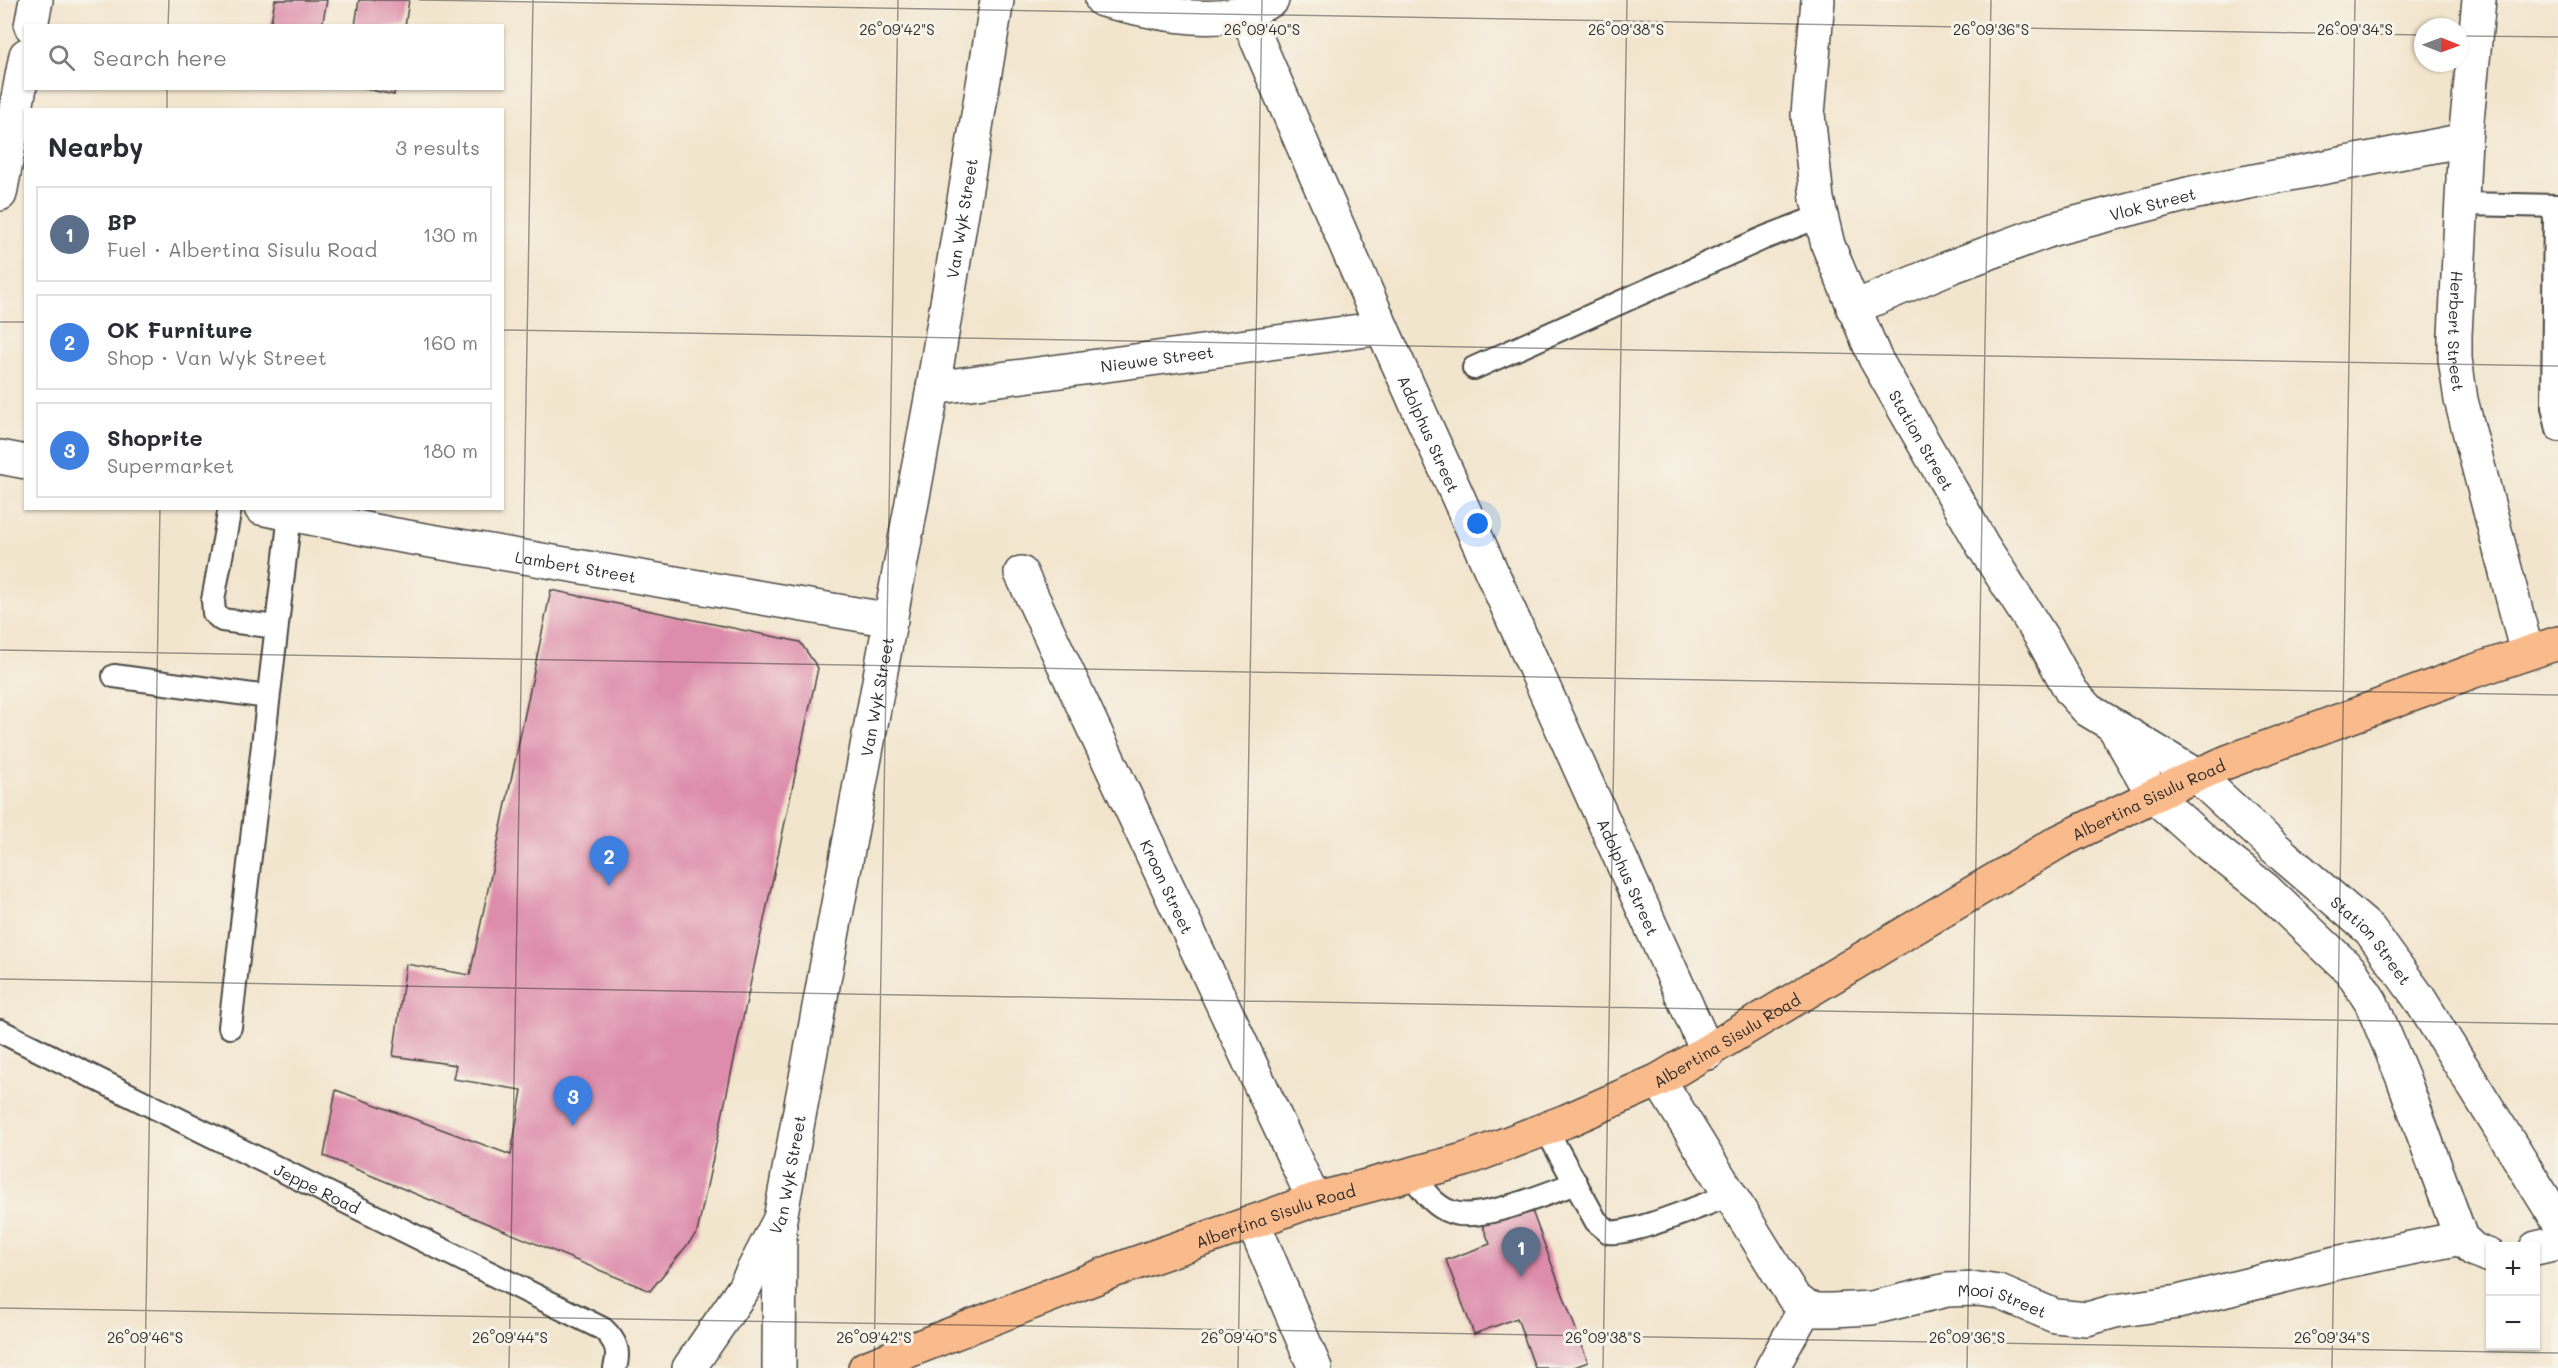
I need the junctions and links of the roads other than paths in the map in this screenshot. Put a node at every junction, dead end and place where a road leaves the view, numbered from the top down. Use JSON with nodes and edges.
{"nodes":[{"id":1,"x":36,"y":0,"type":"edge"},
{"id":2,"x":997,"y":0,"type":"edge"},
{"id":3,"x":1102,"y":0,"type":"edge"},
{"id":4,"x":1818,"y":0,"type":"edge"},
{"id":5,"x":2480,"y":0,"type":"edge"},
{"id":6,"x":1258,"y":6,"type":"edge"},
{"id":7,"x":31,"y":24,"type":"edge"},
{"id":8,"x":24,"y":66,"type":"edge"},
{"id":9,"x":2465,"y":140,"type":"junction"},
{"id":10,"x":0,"y":194,"type":"edge"},
{"id":11,"x":2462,"y":204,"type":"junction"},
{"id":12,"x":2557,"y":206,"type":"edge"},
{"id":13,"x":1821,"y":216,"type":"junction"},
{"id":14,"x":1853,"y":308,"type":"junction"},
{"id":15,"x":1382,"y":328,"type":"junction"},
{"id":16,"x":1474,"y":368,"type":"dead end"},
{"id":17,"x":933,"y":388,"type":"junction"},
{"id":18,"x":2555,"y":407,"type":"edge"},
{"id":19,"x":2558,"y":430,"type":"edge"},
{"id":20,"x":0,"y":457,"type":"edge"},
{"id":21,"x":24,"y":462,"type":"edge"},
{"id":22,"x":230,"y":510,"type":"edge"},
{"id":23,"x":276,"y":511,"type":"edge"},
{"id":24,"x":359,"y":518,"type":"edge"},
{"id":25,"x":1021,"y":573,"type":"dead end"},
{"id":26,"x":891,"y":620,"type":"junction"},
{"id":27,"x":276,"y":627,"type":"junction"},
{"id":28,"x":2558,"y":643,"type":"edge"},
{"id":29,"x":2527,"y":653,"type":"junction"},
{"id":30,"x":114,"y":676,"type":"dead end"},
{"id":31,"x":268,"y":697,"type":"junction"},
{"id":32,"x":2114,"y":726,"type":"junction"},
{"id":33,"x":2197,"y":776,"type":"junction"},
{"id":34,"x":2154,"y":796,"type":"junction"},
{"id":35,"x":230,"y":1028,"type":"dead end"},
{"id":36,"x":0,"y":1031,"type":"edge"},
{"id":37,"x":1708,"y":1053,"type":"junction"},
{"id":38,"x":1659,"y":1080,"type":"junction"},
{"id":39,"x":1546,"y":1129,"type":"junction"},
{"id":40,"x":1411,"y":1174,"type":"junction"},
{"id":41,"x":1576,"y":1183,"type":"junction"},
{"id":42,"x":1731,"y":1195,"type":"junction"},
{"id":43,"x":1314,"y":1200,"type":"junction"},
{"id":44,"x":780,"y":1219,"type":"junction"},
{"id":45,"x":2558,"y":1221,"type":"edge"},
{"id":46,"x":1253,"y":1222,"type":"junction"},
{"id":47,"x":2461,"y":1238,"type":"junction"},
{"id":48,"x":2558,"y":1243,"type":"edge"},
{"id":49,"x":2540,"y":1247,"type":"edge"},
{"id":50,"x":2486,"y":1254,"type":"edge"},
{"id":51,"x":1806,"y":1307,"type":"junction"},
{"id":52,"x":616,"y":1363,"type":"edge"},
{"id":53,"x":689,"y":1368,"type":"edge"},
{"id":54,"x":779,"y":1368,"type":"edge"},
{"id":55,"x":865,"y":1368,"type":"edge"},
{"id":56,"x":1315,"y":1368,"type":"edge"},
{"id":57,"x":1772,"y":1368,"type":"edge"}],
"edges":[{"from":1,"to":7,"type":"street"},
{"from":2,"to":17,"type":"street","name":"Van Wyk Street"},
{"from":3,"to":6,"type":"street","name":"Adolphus Street"},
{"from":4,"to":13,"type":"street","name":"Station Street"},
{"from":5,"to":9,"type":"street","name":"Herbert Street"},
{"from":6,"to":15,"type":"street","name":"Adolphus Street"},
{"from":8,"to":10,"type":"street"},
{"from":9,"to":11,"type":"street","name":"Herbert Street"},
{"from":9,"to":14,"type":"street","name":"Vlok Street"},
{"from":11,"to":12,"type":"lane"},
{"from":11,"to":29,"type":"street","name":"Herbert Street"},
{"from":12,"to":18,"type":"lane"},
{"from":13,"to":14,"type":"street","name":"Station Street"},
{"from":13,"to":16,"type":"lane"},
{"from":14,"to":32,"type":"street","name":"Station Street"},
{"from":15,"to":17,"type":"street","name":"Nieuwe Street"},
{"from":15,"to":37,"type":"street","name":"Adolphus Street"},
{"from":17,"to":26,"type":"street","name":"Van Wyk Street"},
{"from":18,"to":19,"type":"lane"},
{"from":20,"to":21,"type":"street"},
{"from":22,"to":27,"type":"lane"},
{"from":23,"to":24,"type":"street","name":"Lambert Street"},
{"from":23,"to":27,"type":"lane"},
{"from":24,"to":26,"type":"street","name":"Lambert Street"},
{"from":25,"to":43,"type":"street","name":"Kroon Street"},
{"from":26,"to":44,"type":"street","name":"Van Wyk Street"},
{"from":27,"to":31,"type":"lane"},
{"from":28,"to":29,"type":"main road","name":"Albertina Sisulu Road"},
{"from":29,"to":33,"type":"main road","name":"Albertina Sisulu Road"},
{"from":30,"to":31,"type":"lane"},
{"from":31,"to":35,"type":"lane"},
{"from":32,"to":33,"type":"street","name":"Station Street"},
{"from":32,"to":34,"type":"street","name":"Station Street"},
{"from":33,"to":34,"type":"main road","name":"Albertina Sisulu Road"},
{"from":33,"to":45,"type":"street","name":"Station Street"},
{"from":34,"to":37,"type":"main road","name":"Albertina Sisulu Road"},
{"from":34,"to":47,"type":"street","name":"Station Street"},
{"from":36,"to":52,"type":"lane","name":"Jeppe Road"},
{"from":37,"to":38,"type":"main road","name":"Albertina Sisulu Road"},
{"from":38,"to":39,"type":"main road","name":"Albertina Sisulu Road"},
{"from":38,"to":42,"type":"street"},
{"from":39,"to":40,"type":"main road","name":"Albertina Sisulu Road"},
{"from":39,"to":41,"type":"lane"},
{"from":40,"to":41,"type":"lane"},
{"from":40,"to":43,"type":"main road","name":"Albertina Sisulu Road"},
{"from":41,"to":42,"type":"lane"},
{"from":42,"to":51,"type":"street"},
{"from":43,"to":46,"type":"main road","name":"Albertina Sisulu Road"},
{"from":44,"to":53,"type":"street","name":"Van Wyk Street"},
{"from":44,"to":54,"type":"street"},
{"from":46,"to":55,"type":"main road","name":"Albertina Sisulu Road"},
{"from":46,"to":56,"type":"street"},
{"from":47,"to":50,"type":"street"},
{"from":47,"to":51,"type":"street","name":"Mooi Street"},
{"from":48,"to":49,"type":"street"},
{"from":51,"to":57,"type":"street"}]}
